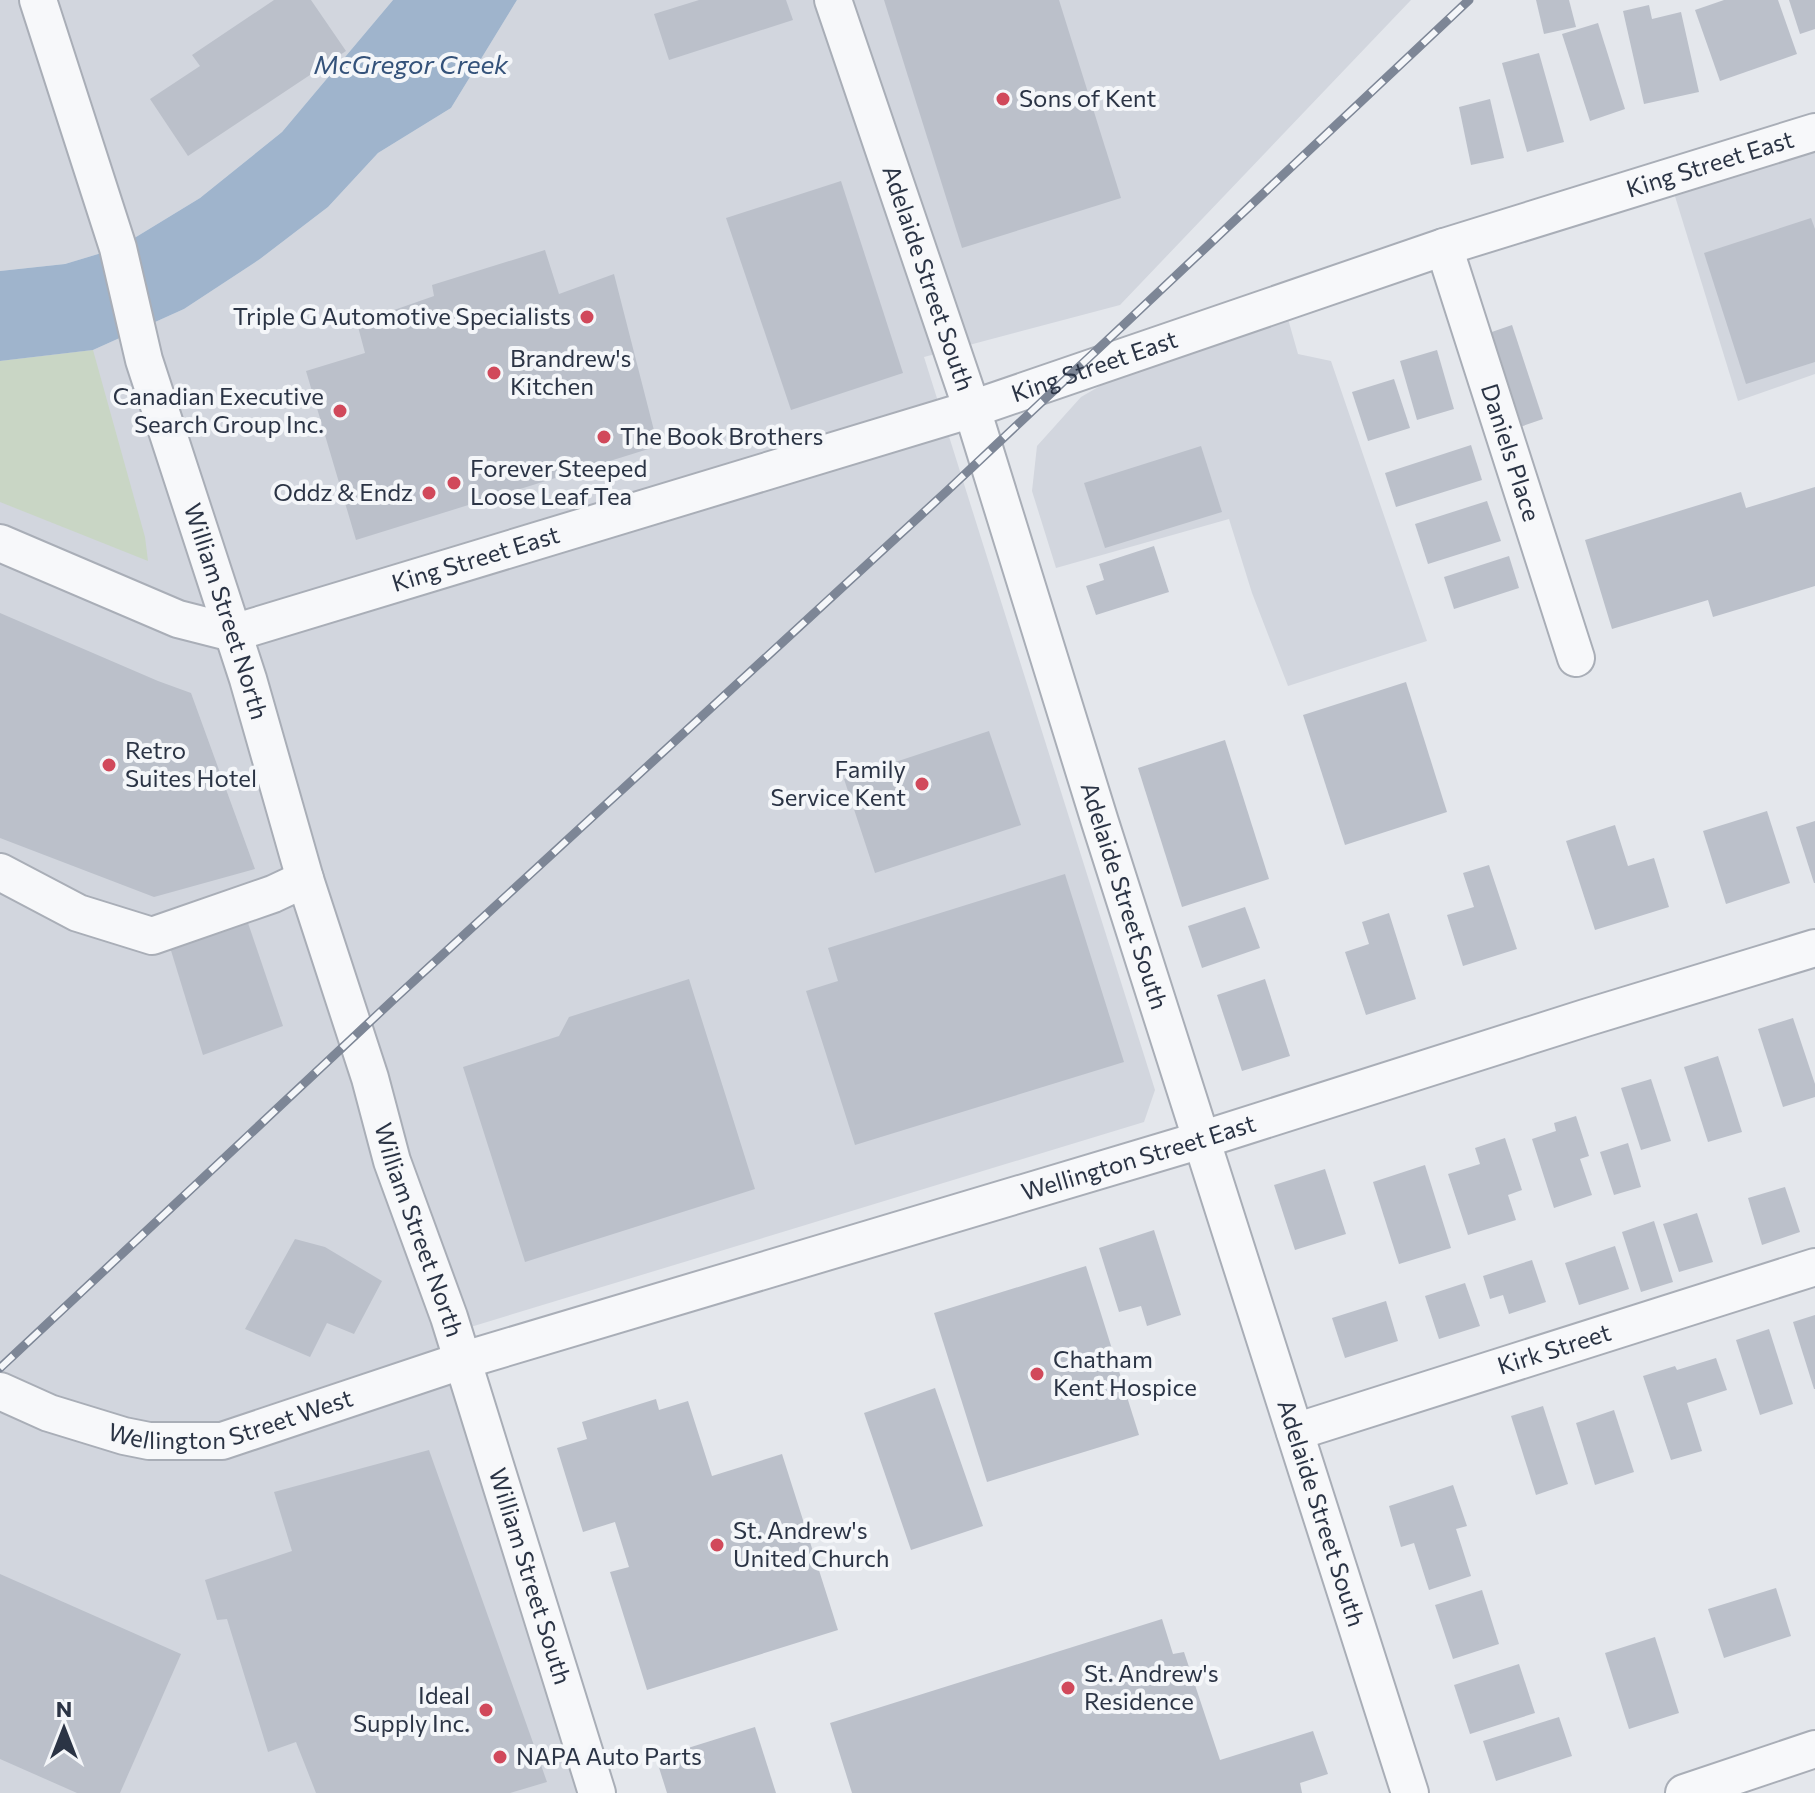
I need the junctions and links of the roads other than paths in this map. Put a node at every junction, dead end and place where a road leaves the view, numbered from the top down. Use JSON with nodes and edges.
{"nodes":[{"id":1,"x":38,"y":0,"type":"edge"},
{"id":2,"x":833,"y":0,"type":"edge"},
{"id":3,"x":1815,"y":132,"type":"edge"},
{"id":4,"x":1444,"y":247,"type":"junction"},
{"id":5,"x":972,"y":409,"type":"junction"},
{"id":6,"x":0,"y":543,"type":"edge"},
{"id":7,"x":233,"y":633,"type":"junction"},
{"id":8,"x":1576,"y":658,"type":"dead end"},
{"id":9,"x":0,"y":872,"type":"edge"},
{"id":10,"x":305,"y":879,"type":"junction"},
{"id":11,"x":1815,"y":948,"type":"edge"},
{"id":12,"x":1201,"y":1140,"type":"junction"},
{"id":13,"x":1815,"y":1267,"type":"edge"},
{"id":14,"x":461,"y":1361,"type":"junction"},
{"id":15,"x":0,"y":1391,"type":"edge"},
{"id":16,"x":1295,"y":1432,"type":"junction"},
{"id":17,"x":1815,"y":1749,"type":"edge"},
{"id":18,"x":597,"y":1793,"type":"edge"},
{"id":19,"x":1410,"y":1793,"type":"edge"},
{"id":20,"x":1684,"y":1793,"type":"edge"}],
"edges":[{"from":1,"to":7,"type":"street","name":"William Street North"},
{"from":2,"to":5,"type":"street","name":"Adelaide Street South"},
{"from":3,"to":4,"type":"street","name":"King Street East"},
{"from":4,"to":5,"type":"street","name":"King Street East"},
{"from":4,"to":8,"type":"street","name":"Daniels Place"},
{"from":5,"to":7,"type":"street","name":"King Street East"},
{"from":5,"to":12,"type":"street","name":"Adelaide Street South"},
{"from":6,"to":7,"type":"street"},
{"from":7,"to":10,"type":"street","name":"William Street North"},
{"from":9,"to":10,"type":"street"},
{"from":10,"to":14,"type":"street","name":"William Street North"},
{"from":11,"to":12,"type":"street","name":"Wellington Street East"},
{"from":12,"to":14,"type":"street","name":"Wellington Street East"},
{"from":12,"to":16,"type":"street","name":"Adelaide Street South"},
{"from":13,"to":16,"type":"street","name":"Kirk Street"},
{"from":14,"to":15,"type":"street","name":"Wellington Street West"},
{"from":14,"to":18,"type":"street","name":"William Street South"},
{"from":16,"to":19,"type":"street","name":"Adelaide Street South"},
{"from":17,"to":20,"type":"street"}]}
